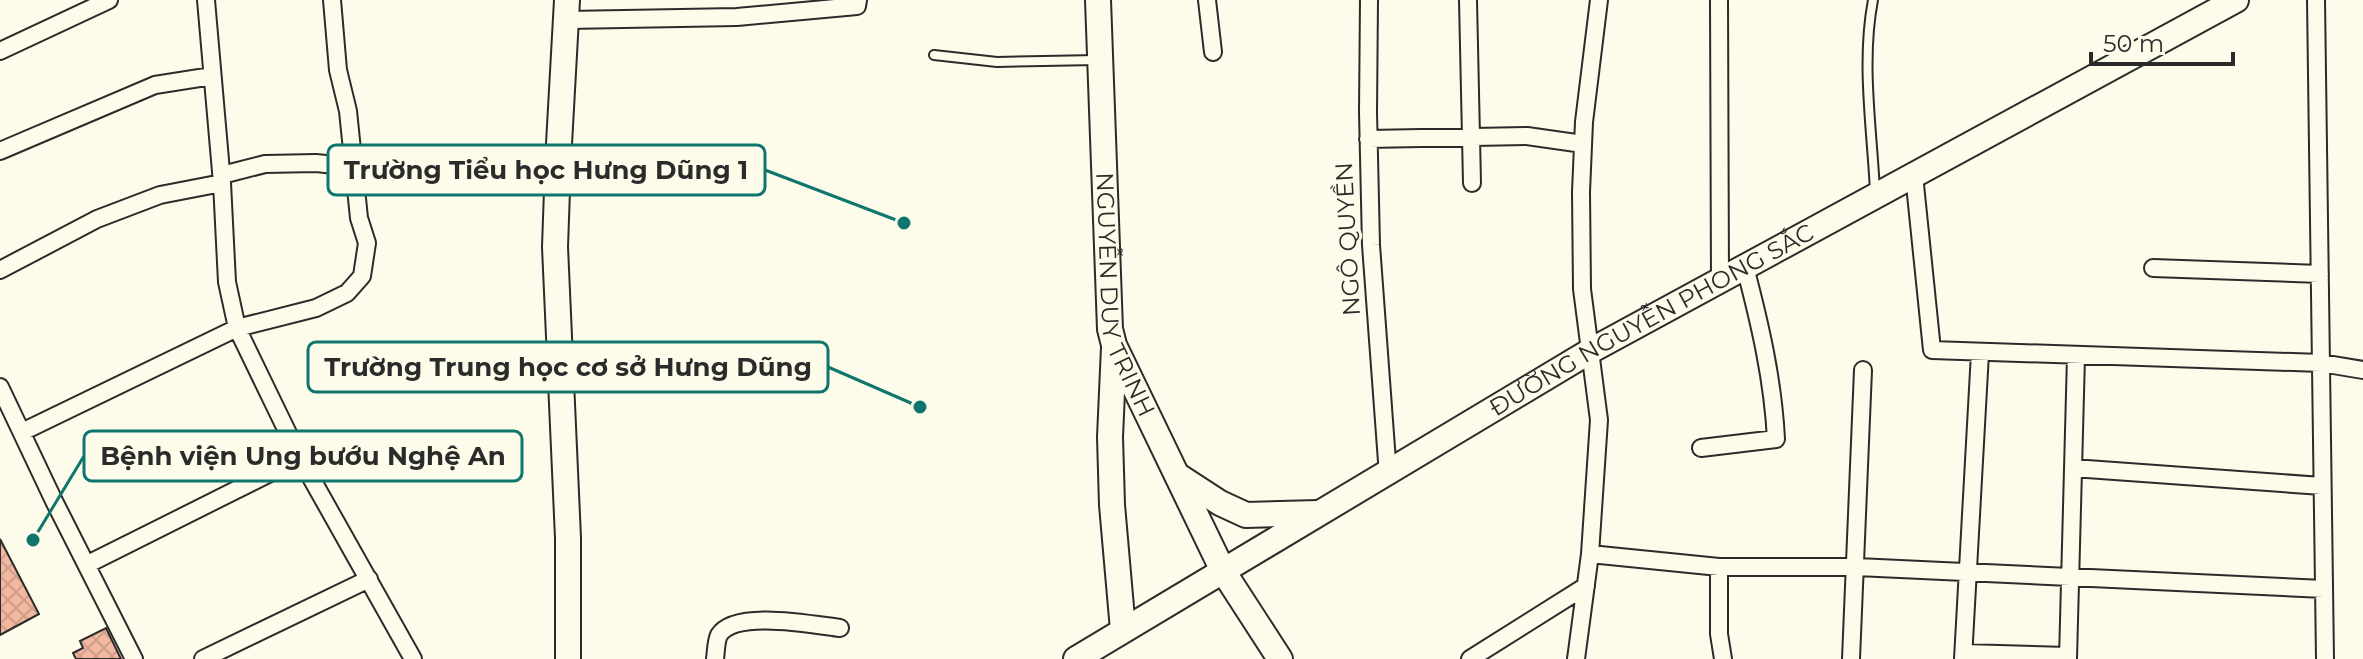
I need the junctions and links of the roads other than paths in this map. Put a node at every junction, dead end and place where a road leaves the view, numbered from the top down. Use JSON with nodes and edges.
{"nodes":[{"id":1,"x":109,"y":0,"type":"edge"},
{"id":2,"x":206,"y":0,"type":"edge"},
{"id":3,"x":332,"y":0,"type":"edge"},
{"id":4,"x":858,"y":0,"type":"edge"},
{"id":5,"x":1098,"y":0,"type":"edge"},
{"id":6,"x":1207,"y":0,"type":"edge"},
{"id":7,"x":1369,"y":0,"type":"edge"},
{"id":8,"x":1468,"y":0,"type":"edge"},
{"id":9,"x":1599,"y":0,"type":"edge"},
{"id":10,"x":1719,"y":0,"type":"edge"},
{"id":11,"x":1873,"y":0,"type":"edge"},
{"id":12,"x":2236,"y":0,"type":"edge"},
{"id":13,"x":2316,"y":0,"type":"edge"},
{"id":14,"x":567,"y":10,"type":"edge"},
{"id":15,"x":0,"y":51,"type":"edge"},
{"id":16,"x":1213,"y":52,"type":"dead end"},
{"id":17,"x":934,"y":55,"type":"dead end"},
{"id":18,"x":1102,"y":60,"type":"junction"},
{"id":19,"x":212,"y":76,"type":"junction"},
{"id":20,"x":1472,"y":137,"type":"junction"},
{"id":21,"x":1368,"y":139,"type":"junction"},
{"id":22,"x":1583,"y":144,"type":"junction"},
{"id":23,"x":0,"y":151,"type":"edge"},
{"id":24,"x":354,"y":167,"type":"junction"},
{"id":25,"x":1914,"y":175,"type":"junction"},
{"id":26,"x":222,"y":179,"type":"junction"},
{"id":27,"x":1472,"y":183,"type":"dead end"},
{"id":28,"x":1875,"y":197,"type":"junction"},
{"id":29,"x":1745,"y":267,"type":"junction"},
{"id":30,"x":2153,"y":268,"type":"dead end"},
{"id":31,"x":0,"y":270,"type":"edge"},
{"id":32,"x":2320,"y":274,"type":"junction"},
{"id":33,"x":1720,"y":281,"type":"junction"},
{"id":34,"x":237,"y":328,"type":"junction"},
{"id":35,"x":1114,"y":345,"type":"junction"},
{"id":36,"x":1592,"y":350,"type":"junction"},
{"id":37,"x":1980,"y":353,"type":"junction"},
{"id":38,"x":2076,"y":356,"type":"junction"},
{"id":39,"x":2321,"y":363,"type":"junction"},
{"id":40,"x":1863,"y":370,"type":"dead end"},
{"id":41,"x":2363,"y":370,"type":"edge"},
{"id":42,"x":0,"y":387,"type":"edge"},
{"id":43,"x":22,"y":432,"type":"junction"},
{"id":44,"x":1701,"y":448,"type":"dead end"},
{"id":45,"x":300,"y":458,"type":"junction"},
{"id":46,"x":2073,"y":468,"type":"junction"},
{"id":47,"x":1174,"y":474,"type":"junction"},
{"id":48,"x":1388,"y":475,"type":"junction"},
{"id":49,"x":2322,"y":486,"type":"junction"},
{"id":50,"x":1324,"y":513,"type":"junction"},
{"id":51,"x":1590,"y":554,"type":"junction"},
{"id":52,"x":88,"y":564,"type":"junction"},
{"id":53,"x":1719,"y":567,"type":"junction"},
{"id":54,"x":1857,"y":567,"type":"junction"},
{"id":55,"x":1223,"y":571,"type":"junction"},
{"id":56,"x":1968,"y":573,"type":"junction"},
{"id":57,"x":2070,"y":577,"type":"junction"},
{"id":58,"x":369,"y":579,"type":"junction"},
{"id":59,"x":1586,"y":586,"type":"junction"},
{"id":60,"x":2324,"y":589,"type":"junction"},
{"id":61,"x":840,"y":628,"type":"dead end"},
{"id":62,"x":1123,"y":630,"type":"junction"},
{"id":63,"x":1963,"y":656,"type":"edge"},
{"id":64,"x":2068,"y":657,"type":"edge"},
{"id":65,"x":134,"y":659,"type":"edge"},
{"id":66,"x":203,"y":659,"type":"edge"},
{"id":67,"x":413,"y":659,"type":"edge"},
{"id":68,"x":568,"y":659,"type":"edge"},
{"id":69,"x":715,"y":659,"type":"edge"},
{"id":70,"x":1076,"y":659,"type":"edge"},
{"id":71,"x":1280,"y":659,"type":"edge"},
{"id":72,"x":1470,"y":659,"type":"edge"},
{"id":73,"x":1576,"y":659,"type":"edge"},
{"id":74,"x":1723,"y":659,"type":"edge"},
{"id":75,"x":1851,"y":659,"type":"edge"},
{"id":76,"x":2325,"y":659,"type":"edge"}],
"edges":[{"from":1,"to":15,"type":"street"},
{"from":2,"to":19,"type":"street"},
{"from":3,"to":24,"type":"street"},
{"from":4,"to":14,"type":"street"},
{"from":5,"to":18,"type":"street","name":"NGUYỄN DUY TRINH"},
{"from":6,"to":16,"type":"street"},
{"from":7,"to":21,"type":"street","name":"NGÔ QUYỀN"},
{"from":8,"to":20,"type":"street"},
{"from":9,"to":22,"type":"street"},
{"from":10,"to":33,"type":"street"},
{"from":11,"to":28,"type":"lane"},
{"from":12,"to":25,"type":"street","name":"ĐƯỜNG NGUYỄN PHONG SẮC"},
{"from":13,"to":32,"type":"street"},
{"from":14,"to":68,"type":"street"},
{"from":17,"to":18,"type":"lane"},
{"from":18,"to":35,"type":"street","name":"NGUYỄN DUY TRINH"},
{"from":19,"to":23,"type":"street"},
{"from":19,"to":26,"type":"street"},
{"from":20,"to":21,"type":"street"},
{"from":20,"to":22,"type":"street"},
{"from":20,"to":27,"type":"street"},
{"from":21,"to":48,"type":"street","name":"NGÔ QUYỀN"},
{"from":22,"to":36,"type":"street"},
{"from":24,"to":26,"type":"street"},
{"from":24,"to":34,"type":"street"},
{"from":25,"to":28,"type":"street","name":"ĐƯỜNG NGUYỄN PHONG SẮC"},
{"from":25,"to":37,"type":"street"},
{"from":26,"to":31,"type":"street"},
{"from":26,"to":34,"type":"street"},
{"from":28,"to":29,"type":"street","name":"ĐƯỜNG NGUYỄN PHONG SẮC"},
{"from":29,"to":33,"type":"street","name":"ĐƯỜNG NGUYỄN PHONG SẮC"},
{"from":29,"to":44,"type":"street"},
{"from":30,"to":32,"type":"street"},
{"from":32,"to":39,"type":"street"},
{"from":33,"to":36,"type":"street","name":"ĐƯỜNG NGUYỄN PHONG SẮC"},
{"from":34,"to":43,"type":"street"},
{"from":34,"to":45,"type":"street"},
{"from":35,"to":47,"type":"street","name":"NGUYỄN DUY TRINH"},
{"from":35,"to":62,"type":"street"},
{"from":36,"to":48,"type":"street","name":"ĐƯỜNG NGUYỄN PHONG SẮC"},
{"from":36,"to":51,"type":"street"},
{"from":37,"to":38,"type":"street"},
{"from":37,"to":56,"type":"street"},
{"from":38,"to":39,"type":"street"},
{"from":38,"to":46,"type":"street"},
{"from":39,"to":41,"type":"street"},
{"from":39,"to":49,"type":"street"},
{"from":40,"to":54,"type":"street"},
{"from":42,"to":43,"type":"street"},
{"from":43,"to":52,"type":"street"},
{"from":45,"to":52,"type":"street"},
{"from":45,"to":58,"type":"street"},
{"from":46,"to":49,"type":"street"},
{"from":46,"to":57,"type":"street"},
{"from":47,"to":50,"type":"street"},
{"from":47,"to":55,"type":"street","name":"NGUYỄN DUY TRINH"},
{"from":48,"to":50,"type":"street","name":"ĐƯỜNG NGUYỄN PHONG SẮC"},
{"from":49,"to":60,"type":"street"},
{"from":50,"to":55,"type":"street","name":"ĐƯỜNG NGUYỄN PHONG SẮC"},
{"from":51,"to":53,"type":"street"},
{"from":51,"to":59,"type":"street"},
{"from":52,"to":65,"type":"street"},
{"from":53,"to":54,"type":"street"},
{"from":53,"to":74,"type":"street"},
{"from":54,"to":56,"type":"street"},
{"from":54,"to":75,"type":"street"},
{"from":55,"to":62,"type":"street","name":"ĐƯỜNG NGUYỄN PHONG SẮC"},
{"from":55,"to":71,"type":"street","name":"NGUYỄN DUY TRINH"},
{"from":56,"to":57,"type":"street"},
{"from":56,"to":63,"type":"street"},
{"from":57,"to":60,"type":"street"},
{"from":57,"to":64,"type":"street"},
{"from":58,"to":66,"type":"street"},
{"from":58,"to":67,"type":"street"},
{"from":59,"to":72,"type":"street"},
{"from":59,"to":73,"type":"street"},
{"from":60,"to":76,"type":"street"},
{"from":61,"to":69,"type":"street"},
{"from":62,"to":70,"type":"street","name":"ĐƯỜNG NGUYỄN PHONG SẮC"},
{"from":63,"to":64,"type":"street"}]}
